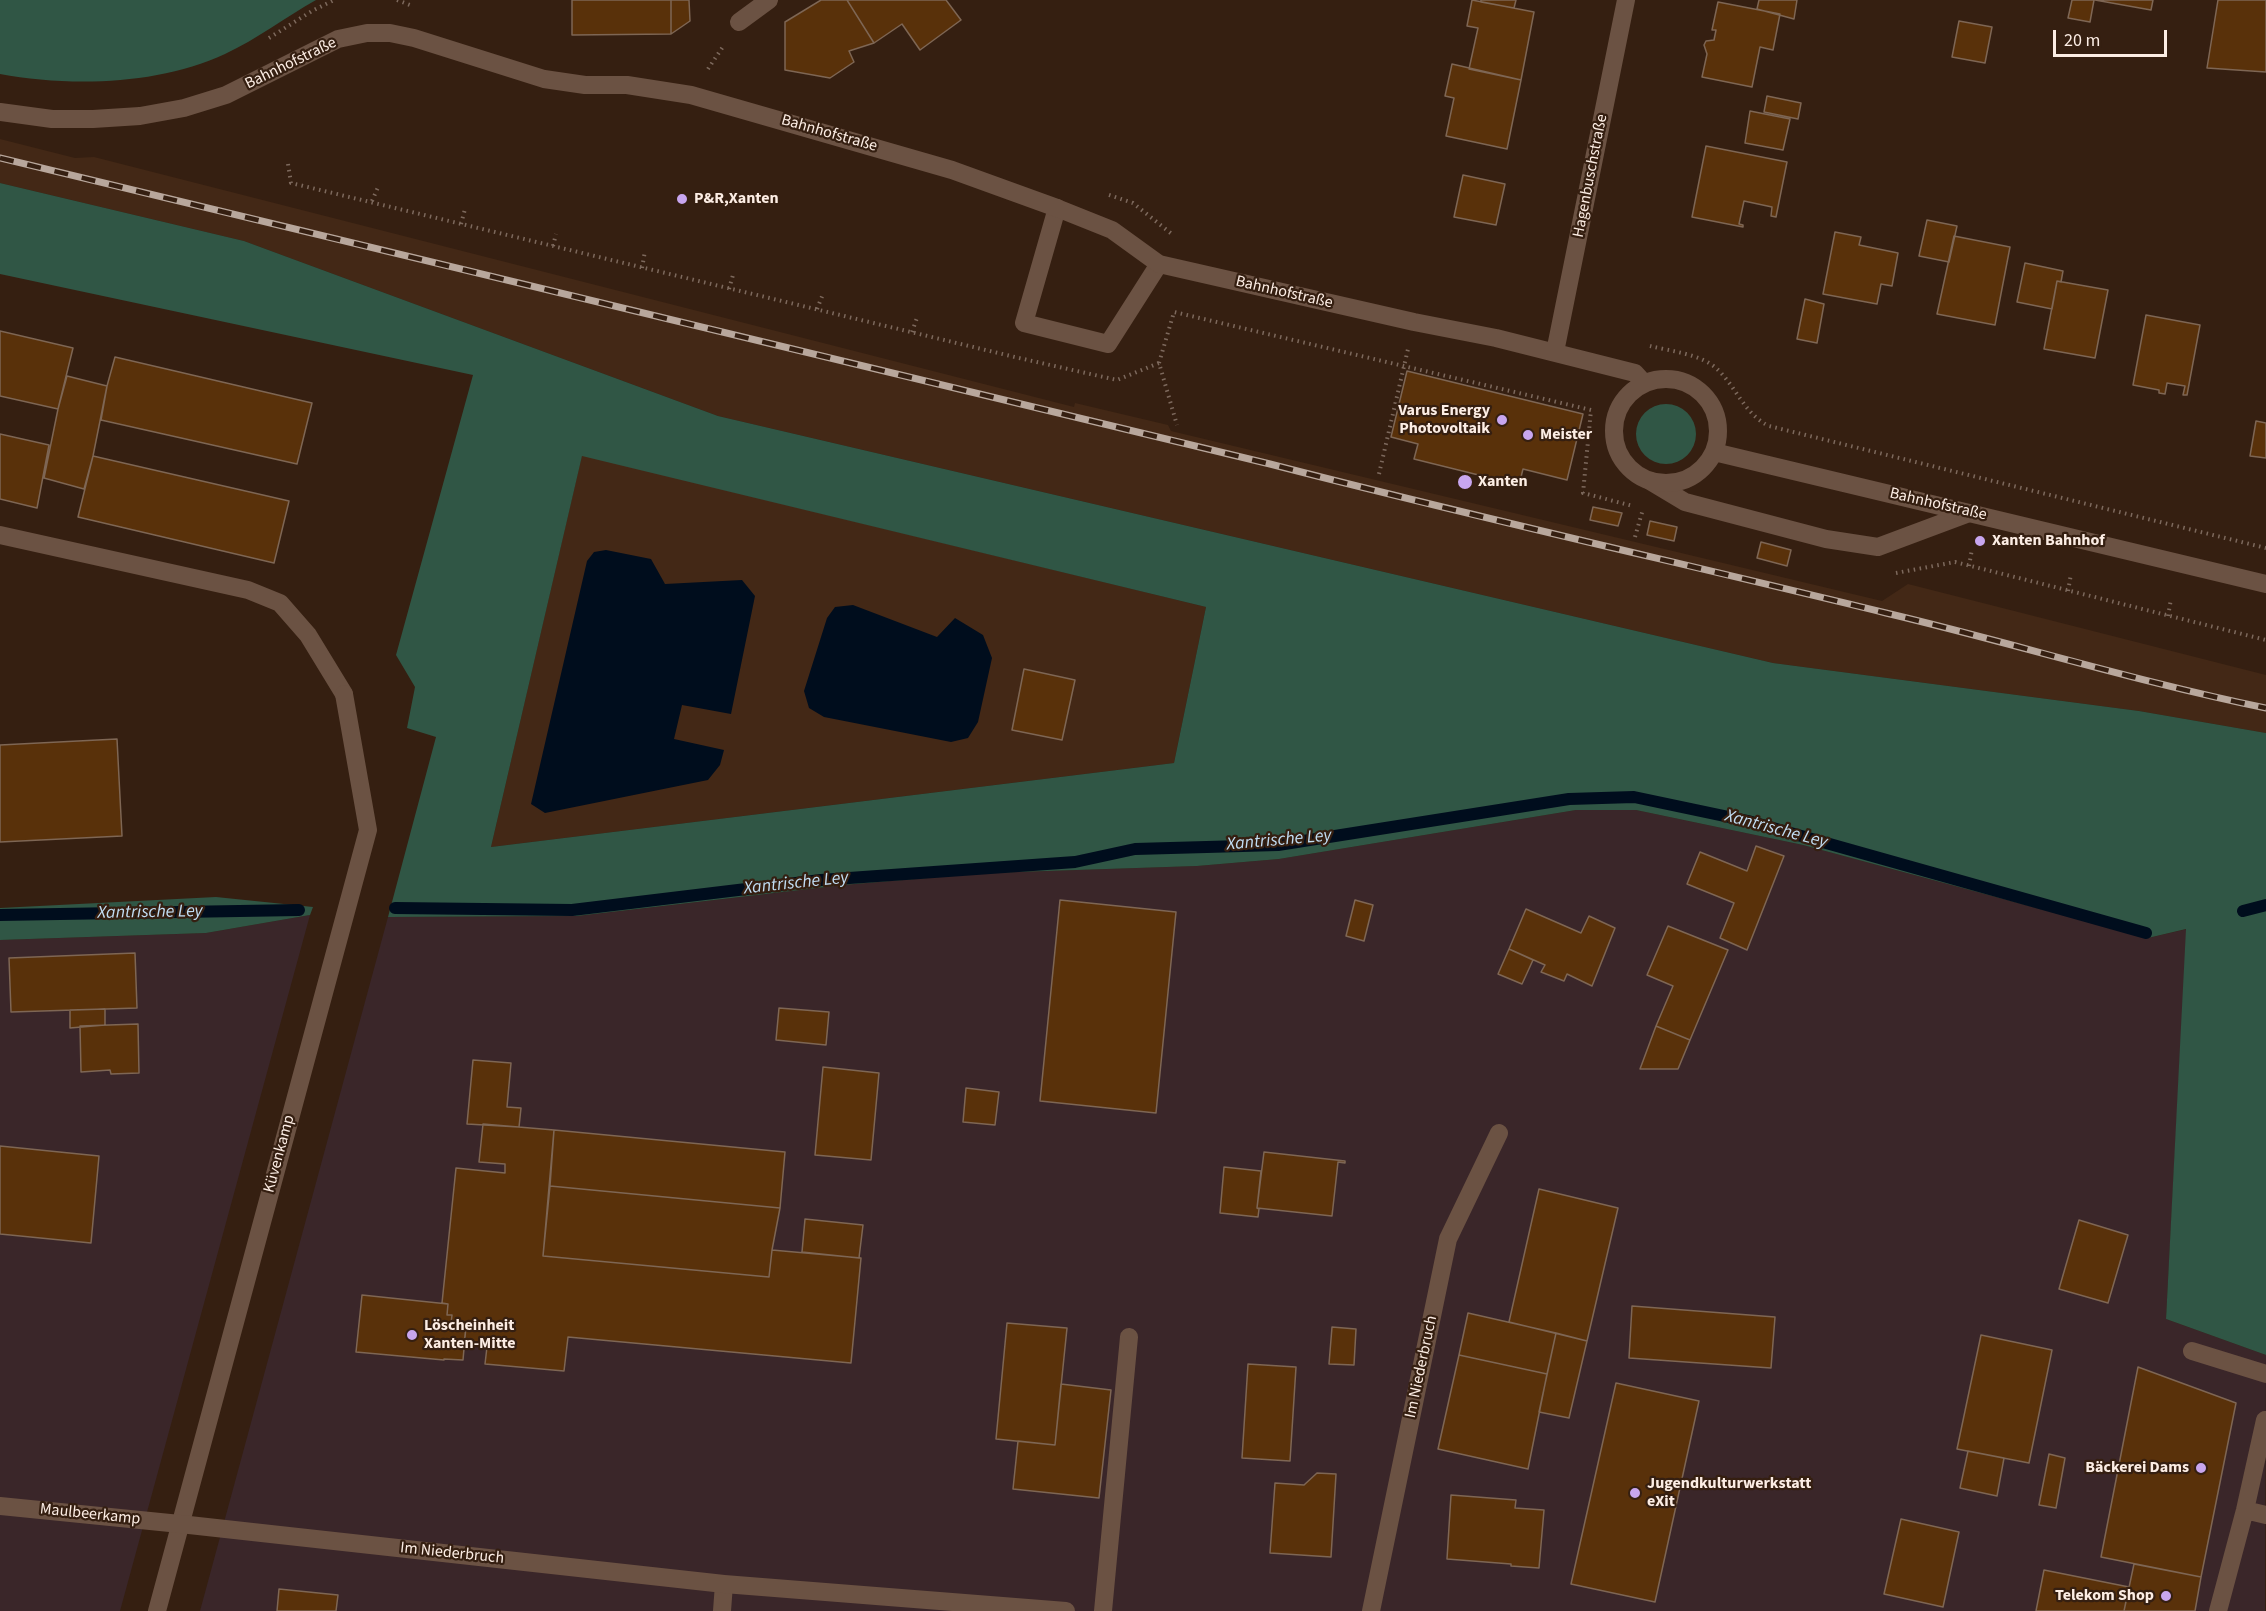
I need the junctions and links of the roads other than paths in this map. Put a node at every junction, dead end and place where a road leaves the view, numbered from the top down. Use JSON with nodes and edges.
{"nodes":[{"id":1,"x":769,"y":0,"type":"edge"},
{"id":2,"x":1626,"y":0,"type":"edge"},
{"id":3,"x":739,"y":22,"type":"dead end"},
{"id":4,"x":0,"y":112,"type":"edge"},
{"id":5,"x":1057,"y":208,"type":"junction"},
{"id":6,"x":1159,"y":264,"type":"junction"},
{"id":7,"x":1555,"y":352,"type":"junction"},
{"id":8,"x":1644,"y":383,"type":"junction"},
{"id":9,"x":1714,"y":452,"type":"junction"},
{"id":10,"x":1650,"y":481,"type":"junction"},
{"id":11,"x":1969,"y":513,"type":"junction"},
{"id":12,"x":0,"y":535,"type":"edge"},
{"id":13,"x":2266,"y":584,"type":"edge"},
{"id":14,"x":1498,"y":1132,"type":"dead end"},
{"id":15,"x":1129,"y":1337,"type":"dead end"},
{"id":16,"x":2192,"y":1351,"type":"dead end"},
{"id":17,"x":2266,"y":1374,"type":"edge"},
{"id":18,"x":2265,"y":1420,"type":"edge"},
{"id":19,"x":0,"y":1506,"type":"edge"},
{"id":20,"x":2245,"y":1510,"type":"junction"},
{"id":21,"x":2266,"y":1515,"type":"edge"},
{"id":22,"x":180,"y":1524,"type":"junction"},
{"id":23,"x":724,"y":1584,"type":"junction"},
{"id":24,"x":157,"y":1611,"type":"edge"},
{"id":25,"x":722,"y":1611,"type":"edge"},
{"id":26,"x":1066,"y":1611,"type":"edge"},
{"id":27,"x":1103,"y":1611,"type":"edge"},
{"id":28,"x":1371,"y":1611,"type":"edge"},
{"id":29,"x":2218,"y":1611,"type":"edge"}],
"edges":[{"from":1,"to":3,"type":"street"},
{"from":2,"to":7,"type":"street","name":"Hagenbuschstraße"},
{"from":4,"to":5,"type":"street","name":"Bahnhofstraße"},
{"from":5,"to":6,"type":"street","name":"Bahnhofstraße"},
{"from":5,"to":6,"type":"street"},
{"from":6,"to":7,"type":"street","name":"Bahnhofstraße"},
{"from":7,"to":8,"type":"street","name":"Bahnhofstraße"},
{"from":8,"to":9,"type":"street"},
{"from":8,"to":10,"type":"street"},
{"from":9,"to":10,"type":"street"},
{"from":9,"to":11,"type":"street","name":"Bahnhofstraße"},
{"from":10,"to":11,"type":"street"},
{"from":11,"to":13,"type":"street","name":"Bahnhofstraße"},
{"from":12,"to":22,"type":"street","name":"Küvenkamp"},
{"from":14,"to":28,"type":"street","name":"Im Niederbruch"},
{"from":15,"to":27,"type":"street"},
{"from":16,"to":17,"type":"street"},
{"from":18,"to":20,"type":"street"},
{"from":19,"to":22,"type":"street","name":"Maulbeerkamp"},
{"from":20,"to":21,"type":"street"},
{"from":20,"to":29,"type":"street"},
{"from":22,"to":23,"type":"street","name":"Im Niederbruch"},
{"from":22,"to":24,"type":"street","name":"Küvenkamp"},
{"from":23,"to":25,"type":"street"},
{"from":23,"to":26,"type":"street","name":"Im Niederbruch"}]}
